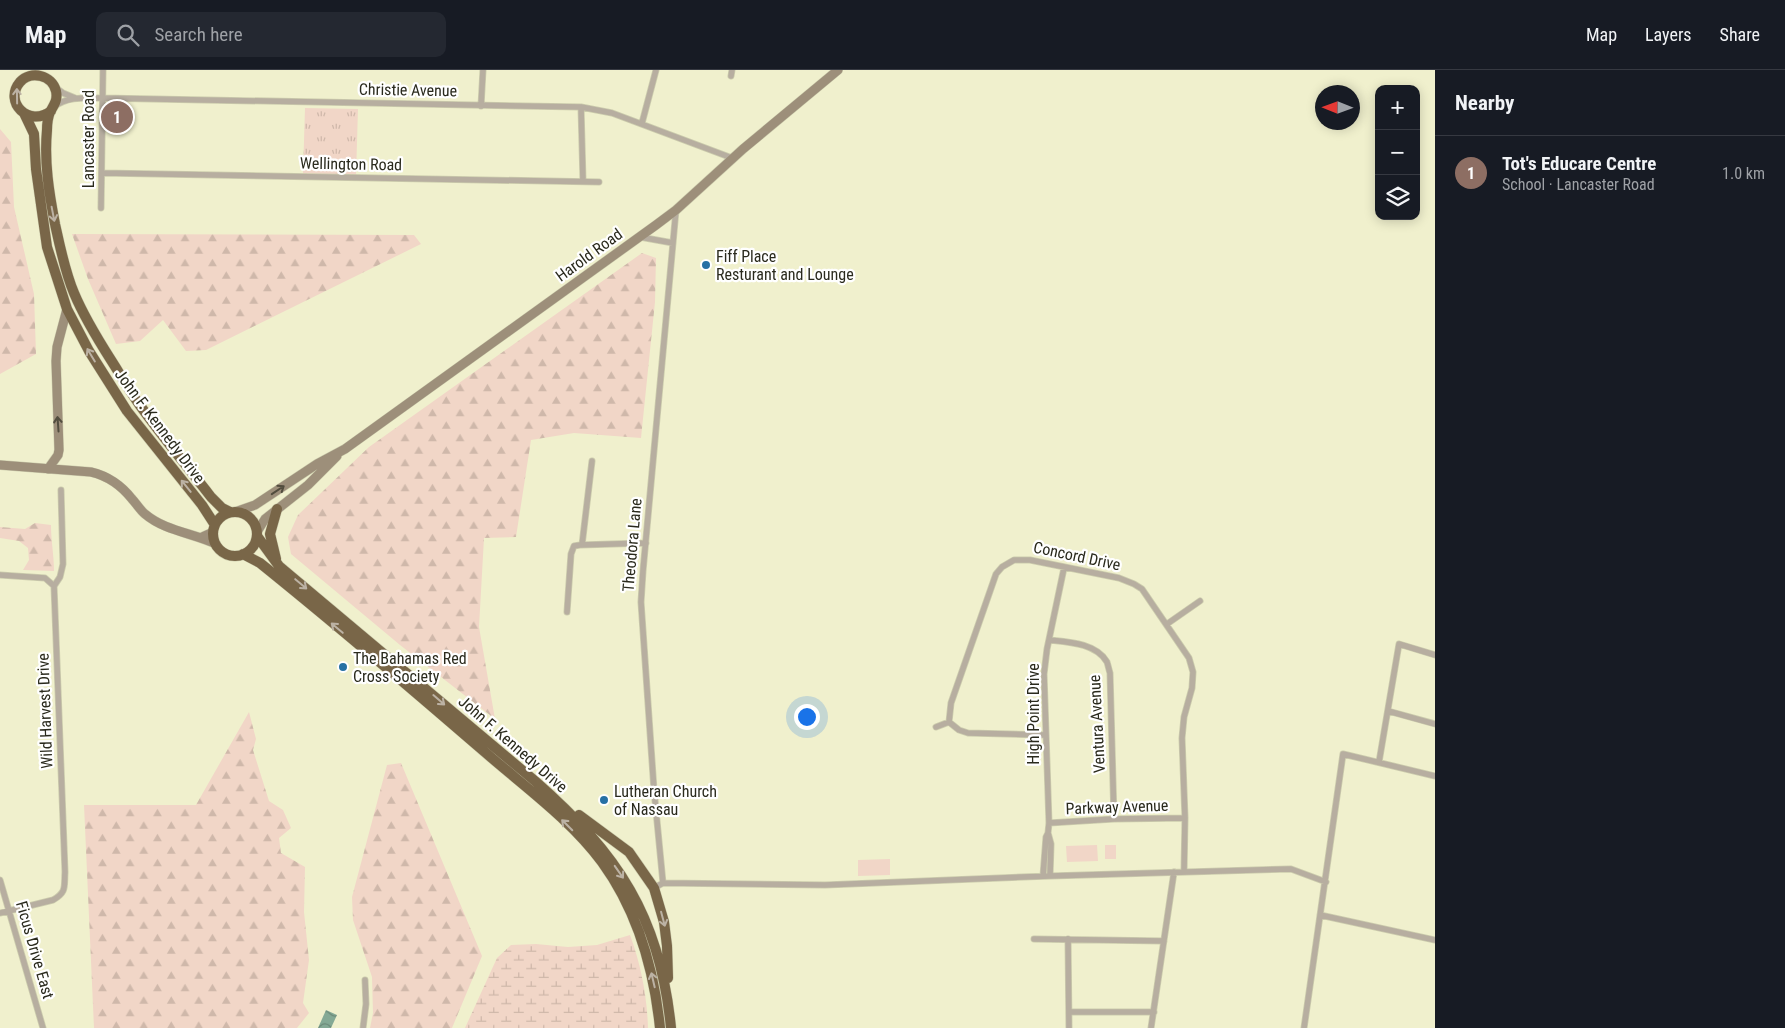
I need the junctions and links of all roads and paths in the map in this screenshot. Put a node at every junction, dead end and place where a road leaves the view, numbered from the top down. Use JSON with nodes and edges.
{"nodes":[{"id":1,"x":51,"y":70,"type":"edge"},
{"id":2,"x":103,"y":70,"type":"edge"},
{"id":3,"x":483,"y":70,"type":"edge"},
{"id":4,"x":656,"y":70,"type":"edge"},
{"id":5,"x":838,"y":70,"type":"edge"},
{"id":6,"x":29,"y":74,"type":"edge"},
{"id":7,"x":53,"y":84,"type":"junction"},
{"id":8,"x":75,"y":98,"type":"junction"},
{"id":9,"x":102,"y":98,"type":"junction"},
{"id":10,"x":481,"y":106,"type":"junction"},
{"id":11,"x":581,"y":107,"type":"junction"},
{"id":12,"x":52,"y":110,"type":"junction"},
{"id":13,"x":24,"y":114,"type":"junction"},
{"id":14,"x":642,"y":123,"type":"junction"},
{"id":15,"x":732,"y":158,"type":"junction"},
{"id":16,"x":102,"y":173,"type":"junction"},
{"id":17,"x":583,"y":182,"type":"junction"},
{"id":18,"x":599,"y":182,"type":"dead end"},
{"id":19,"x":102,"y":208,"type":"dead end"},
{"id":20,"x":676,"y":210,"type":"junction"},
{"id":21,"x":640,"y":237,"type":"junction"},
{"id":22,"x":673,"y":243,"type":"junction"},
{"id":23,"x":67,"y":309,"type":"junction"},
{"id":24,"x":344,"y":449,"type":"junction"},
{"id":25,"x":592,"y":460,"type":"dead end"},
{"id":26,"x":0,"y":465,"type":"edge"},
{"id":27,"x":48,"y":469,"type":"junction"},
{"id":28,"x":61,"y":490,"type":"dead end"},
{"id":29,"x":276,"y":509,"type":"junction"},
{"id":30,"x":232,"y":512,"type":"junction"},
{"id":31,"x":214,"y":529,"type":"junction"},
{"id":32,"x":257,"y":534,"type":"junction"},
{"id":33,"x":202,"y":538,"type":"junction"},
{"id":34,"x":646,"y":543,"type":"junction"},
{"id":35,"x":216,"y":544,"type":"junction"},
{"id":36,"x":582,"y":544,"type":"junction"},
{"id":37,"x":243,"y":554,"type":"junction"},
{"id":38,"x":279,"y":566,"type":"junction"},
{"id":39,"x":1064,"y":568,"type":"junction"},
{"id":40,"x":0,"y":575,"type":"edge"},
{"id":41,"x":54,"y":586,"type":"junction"},
{"id":42,"x":1200,"y":601,"type":"dead end"},
{"id":43,"x":567,"y":612,"type":"dead end"},
{"id":44,"x":1167,"y":624,"type":"junction"},
{"id":45,"x":1049,"y":640,"type":"junction"},
{"id":46,"x":1435,"y":655,"type":"edge"},
{"id":47,"x":1388,"y":711,"type":"junction"},
{"id":48,"x":949,"y":722,"type":"junction"},
{"id":49,"x":1435,"y":724,"type":"edge"},
{"id":50,"x":936,"y":727,"type":"dead end"},
{"id":51,"x":1045,"y":735,"type":"junction"},
{"id":52,"x":1379,"y":762,"type":"junction"},
{"id":53,"x":1435,"y":776,"type":"edge"},
{"id":54,"x":565,"y":807,"type":"junction"},
{"id":55,"x":1185,"y":818,"type":"junction"},
{"id":56,"x":1114,"y":819,"type":"junction"},
{"id":57,"x":1049,"y":823,"type":"junction"},
{"id":58,"x":1048,"y":833,"type":"junction"},
{"id":59,"x":1174,"y":872,"type":"junction"},
{"id":60,"x":1184,"y":872,"type":"junction"},
{"id":61,"x":1043,"y":876,"type":"junction"},
{"id":62,"x":1050,"y":876,"type":"junction"},
{"id":63,"x":0,"y":880,"type":"edge"},
{"id":64,"x":663,"y":882,"type":"junction"},
{"id":65,"x":1326,"y":882,"type":"junction"},
{"id":66,"x":654,"y":888,"type":"junction"},
{"id":67,"x":9,"y":911,"type":"junction"},
{"id":68,"x":0,"y":913,"type":"edge"},
{"id":69,"x":1320,"y":915,"type":"junction"},
{"id":70,"x":1068,"y":938,"type":"junction"},
{"id":71,"x":1034,"y":939,"type":"dead end"},
{"id":72,"x":1164,"y":940,"type":"junction"},
{"id":73,"x":1435,"y":940,"type":"edge"},
{"id":74,"x":365,"y":980,"type":"dead end"},
{"id":75,"x":669,"y":1003,"type":"junction"},
{"id":76,"x":1069,"y":1012,"type":"junction"},
{"id":77,"x":1154,"y":1012,"type":"junction"},
{"id":78,"x":43,"y":1028,"type":"edge"},
{"id":79,"x":363,"y":1028,"type":"edge"},
{"id":80,"x":660,"y":1028,"type":"edge"},
{"id":81,"x":671,"y":1028,"type":"edge"},
{"id":82,"x":1069,"y":1028,"type":"edge"},
{"id":83,"x":1151,"y":1028,"type":"edge"},
{"id":84,"x":1304,"y":1028,"type":"edge"}],
"edges":[{"from":1,"to":7,"type":"highway","name":"John F. Kennedy Drive"},
{"from":2,"to":9,"type":"street","name":"Lancaster Road"},
{"from":3,"to":10,"type":"street"},
{"from":4,"to":14,"type":"street"},
{"from":5,"to":15,"type":"main road","name":"Harold Road"},
{"from":6,"to":7,"type":"highway","name":"John F. Kennedy Drive"},
{"from":13,"to":6,"type":"highway","name":"John F. Kennedy Drive","one_way":true},
{"from":7,"to":8,"type":"street","name":"Christie Avenue"},
{"from":7,"to":12,"type":"highway","name":"John F. Kennedy Drive"},
{"from":8,"to":9,"type":"street","name":"Christie Avenue"},
{"from":8,"to":12,"type":"street","name":"Christie Avenue"},
{"from":9,"to":10,"type":"street","name":"Christie Avenue"},
{"from":9,"to":16,"type":"street","name":"Lancaster Road"},
{"from":10,"to":11,"type":"street","name":"Christie Avenue"},
{"from":11,"to":14,"type":"street","name":"Christie Avenue"},
{"from":11,"to":17,"type":"street"},
{"from":12,"to":13,"type":"highway"},
{"from":12,"to":30,"type":"highway","name":"John F. Kennedy Drive","one_way":true},
{"from":13,"to":23,"type":"highway","name":"John F. Kennedy Drive"},
{"from":14,"to":15,"type":"street","name":"Christie Avenue"},
{"from":15,"to":20,"type":"main road","name":"Harold Road"},
{"from":16,"to":17,"type":"street","name":"Wellington Road"},
{"from":16,"to":19,"type":"street","name":"Lancaster Road"},
{"from":17,"to":18,"type":"street","name":"Wellington Road"},
{"from":20,"to":21,"type":"main road","name":"Harold Road"},
{"from":20,"to":22,"type":"street","name":"Theodora Lane"},
{"from":21,"to":22,"type":"street"},
{"from":21,"to":24,"type":"main road","name":"Harold Road"},
{"from":22,"to":34,"type":"street","name":"Theodora Lane"},
{"from":27,"to":23,"type":"main road","one_way":true},
{"from":31,"to":23,"type":"highway","name":"John F. Kennedy Drive","one_way":true},
{"from":24,"to":29,"type":"main road","name":"Harold Road"},
{"from":30,"to":24,"type":"main road","name":"Harold Road","one_way":true},
{"from":25,"to":36,"type":"street"},
{"from":26,"to":27,"type":"main road"},
{"from":27,"to":33,"type":"main road"},
{"from":28,"to":41,"type":"street"},
{"from":29,"to":32,"type":"main road","name":"Harold Road"},
{"from":29,"to":38,"type":"highway"},
{"from":30,"to":31,"type":"highway"},
{"from":30,"to":32,"type":"highway","name":"John F. Kennedy Drive"},
{"from":31,"to":33,"type":"main road"},
{"from":31,"to":35,"type":"highway","name":"John F. Kennedy Drive"},
{"from":32,"to":37,"type":"highway"},
{"from":32,"to":38,"type":"highway","name":"John F. Kennedy Drive"},
{"from":33,"to":35,"type":"main road"},
{"from":34,"to":36,"type":"street"},
{"from":34,"to":64,"type":"street","name":"Theodora Lane"},
{"from":35,"to":37,"type":"highway","name":"John F. Kennedy Drive"},
{"from":36,"to":43,"type":"street"},
{"from":80,"to":37,"type":"highway","name":"John F. Kennedy Drive","one_way":true},
{"from":38,"to":54,"type":"highway","name":"John F. Kennedy Drive","one_way":true},
{"from":39,"to":44,"type":"street","name":"Concord Drive"},
{"from":39,"to":45,"type":"street","name":"High Point Drive"},
{"from":39,"to":48,"type":"street","name":"Concord Drive"},
{"from":40,"to":41,"type":"street"},
{"from":41,"to":67,"type":"street","name":"Wild Harvest Drive"},
{"from":42,"to":44,"type":"street"},
{"from":44,"to":55,"type":"street","name":"Concord Drive"},
{"from":45,"to":51,"type":"street","name":"High Point Drive"},
{"from":45,"to":56,"type":"street","name":"Ventura Avenue"},
{"from":46,"to":47,"type":"street"},
{"from":47,"to":49,"type":"street"},
{"from":47,"to":52,"type":"street"},
{"from":48,"to":50,"type":"street"},
{"from":48,"to":51,"type":"street"},
{"from":51,"to":57,"type":"street","name":"High Point Drive"},
{"from":52,"to":53,"type":"street"},
{"from":52,"to":65,"type":"street"},
{"from":54,"to":66,"type":"highway"},
{"from":54,"to":75,"type":"highway","name":"John F. Kennedy Drive","one_way":true},
{"from":55,"to":56,"type":"street","name":"Parkway Avenue"},
{"from":55,"to":60,"type":"street","name":"Concord Drive"},
{"from":56,"to":57,"type":"street","name":"Parkway Avenue"},
{"from":57,"to":58,"type":"street","name":"High Point Drive"},
{"from":58,"to":61,"type":"street","name":"High Point Drive"},
{"from":58,"to":62,"type":"street","name":"High Point Drive"},
{"from":59,"to":60,"type":"street"},
{"from":59,"to":62,"type":"street"},
{"from":59,"to":72,"type":"street"},
{"from":60,"to":65,"type":"street"},
{"from":61,"to":62,"type":"street"},
{"from":61,"to":64,"type":"street"},
{"from":63,"to":67,"type":"street","name":"Ficus Drive East"},
{"from":64,"to":66,"type":"street"},
{"from":65,"to":69,"type":"street"},
{"from":66,"to":75,"type":"highway","one_way":true},
{"from":67,"to":68,"type":"street"},
{"from":67,"to":78,"type":"street","name":"Ficus Drive East"},
{"from":69,"to":73,"type":"street"},
{"from":69,"to":84,"type":"street"},
{"from":70,"to":71,"type":"street"},
{"from":70,"to":72,"type":"street"},
{"from":70,"to":76,"type":"street"},
{"from":72,"to":77,"type":"street"},
{"from":74,"to":79,"type":"street"},
{"from":75,"to":81,"type":"highway","name":"John F. Kennedy Drive"},
{"from":76,"to":77,"type":"street"},
{"from":76,"to":82,"type":"street"},
{"from":77,"to":83,"type":"street"}]}
